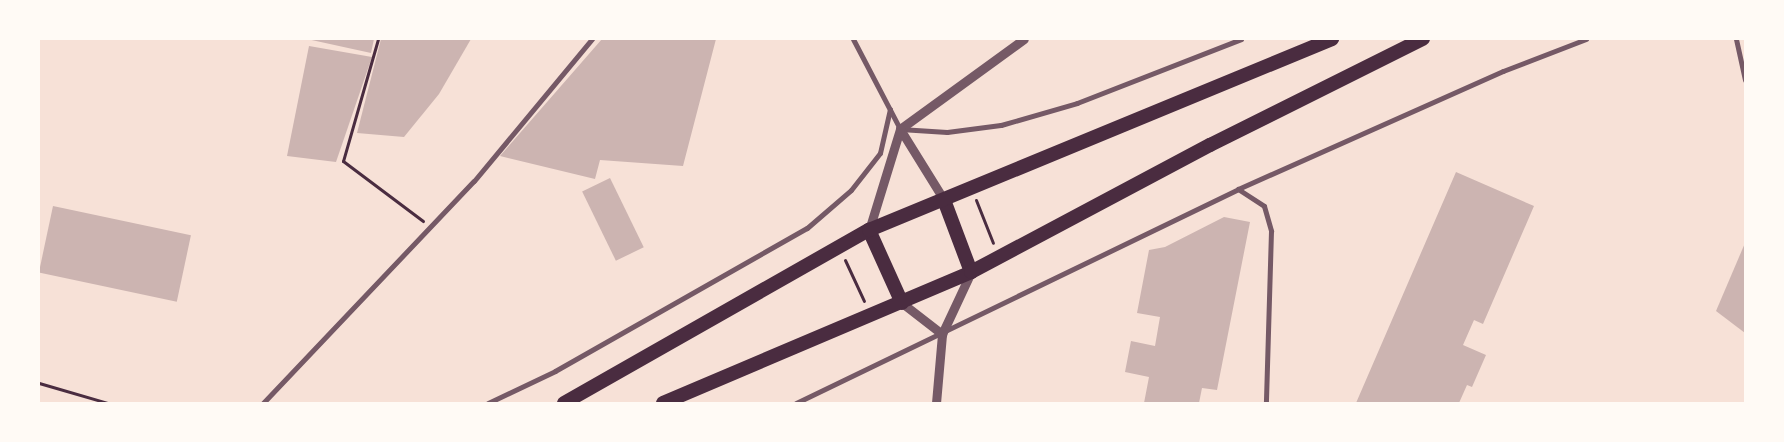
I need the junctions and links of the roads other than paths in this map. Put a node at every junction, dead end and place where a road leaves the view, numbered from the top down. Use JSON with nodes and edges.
{"nodes":[{"id":1,"x":592,"y":39,"type":"edge"},
{"id":2,"x":853,"y":39,"type":"edge"},
{"id":3,"x":1024,"y":39,"type":"edge"},
{"id":4,"x":1241,"y":39,"type":"edge"},
{"id":5,"x":1332,"y":39,"type":"edge"},
{"id":6,"x":1424,"y":39,"type":"edge"},
{"id":7,"x":1586,"y":39,"type":"edge"},
{"id":8,"x":1736,"y":39,"type":"edge"},
{"id":9,"x":1745,"y":80,"type":"edge"},
{"id":10,"x":890,"y":109,"type":"junction"},
{"id":11,"x":900,"y":129,"type":"junction"},
{"id":12,"x":1238,"y":188,"type":"junction"},
{"id":13,"x":944,"y":200,"type":"junction"},
{"id":14,"x":869,"y":230,"type":"junction"},
{"id":15,"x":971,"y":272,"type":"junction"},
{"id":16,"x":902,"y":303,"type":"junction"},
{"id":17,"x":942,"y":334,"type":"junction"},
{"id":18,"x":263,"y":403,"type":"edge"},
{"id":19,"x":488,"y":403,"type":"edge"},
{"id":20,"x":564,"y":403,"type":"edge"},
{"id":21,"x":663,"y":403,"type":"edge"},
{"id":22,"x":796,"y":403,"type":"edge"},
{"id":23,"x":936,"y":403,"type":"edge"},
{"id":24,"x":1266,"y":403,"type":"edge"}],
"edges":[{"from":1,"to":18,"type":"street"},
{"from":2,"to":10,"type":"street"},
{"from":3,"to":11,"type":"street"},
{"from":4,"to":11,"type":"street"},
{"from":5,"to":13,"type":"highway"},
{"from":6,"to":15,"type":"highway"},
{"from":7,"to":12,"type":"street"},
{"from":8,"to":9,"type":"street"},
{"from":10,"to":11,"type":"street"},
{"from":10,"to":19,"type":"street"},
{"from":11,"to":13,"type":"street"},
{"from":11,"to":14,"type":"street"},
{"from":12,"to":17,"type":"street"},
{"from":12,"to":24,"type":"street"},
{"from":13,"to":14,"type":"highway"},
{"from":13,"to":15,"type":"highway"},
{"from":14,"to":16,"type":"highway"},
{"from":14,"to":20,"type":"highway"},
{"from":15,"to":16,"type":"highway"},
{"from":15,"to":17,"type":"street"},
{"from":16,"to":17,"type":"street"},
{"from":16,"to":21,"type":"highway"},
{"from":17,"to":22,"type":"street"},
{"from":17,"to":23,"type":"street"}]}
